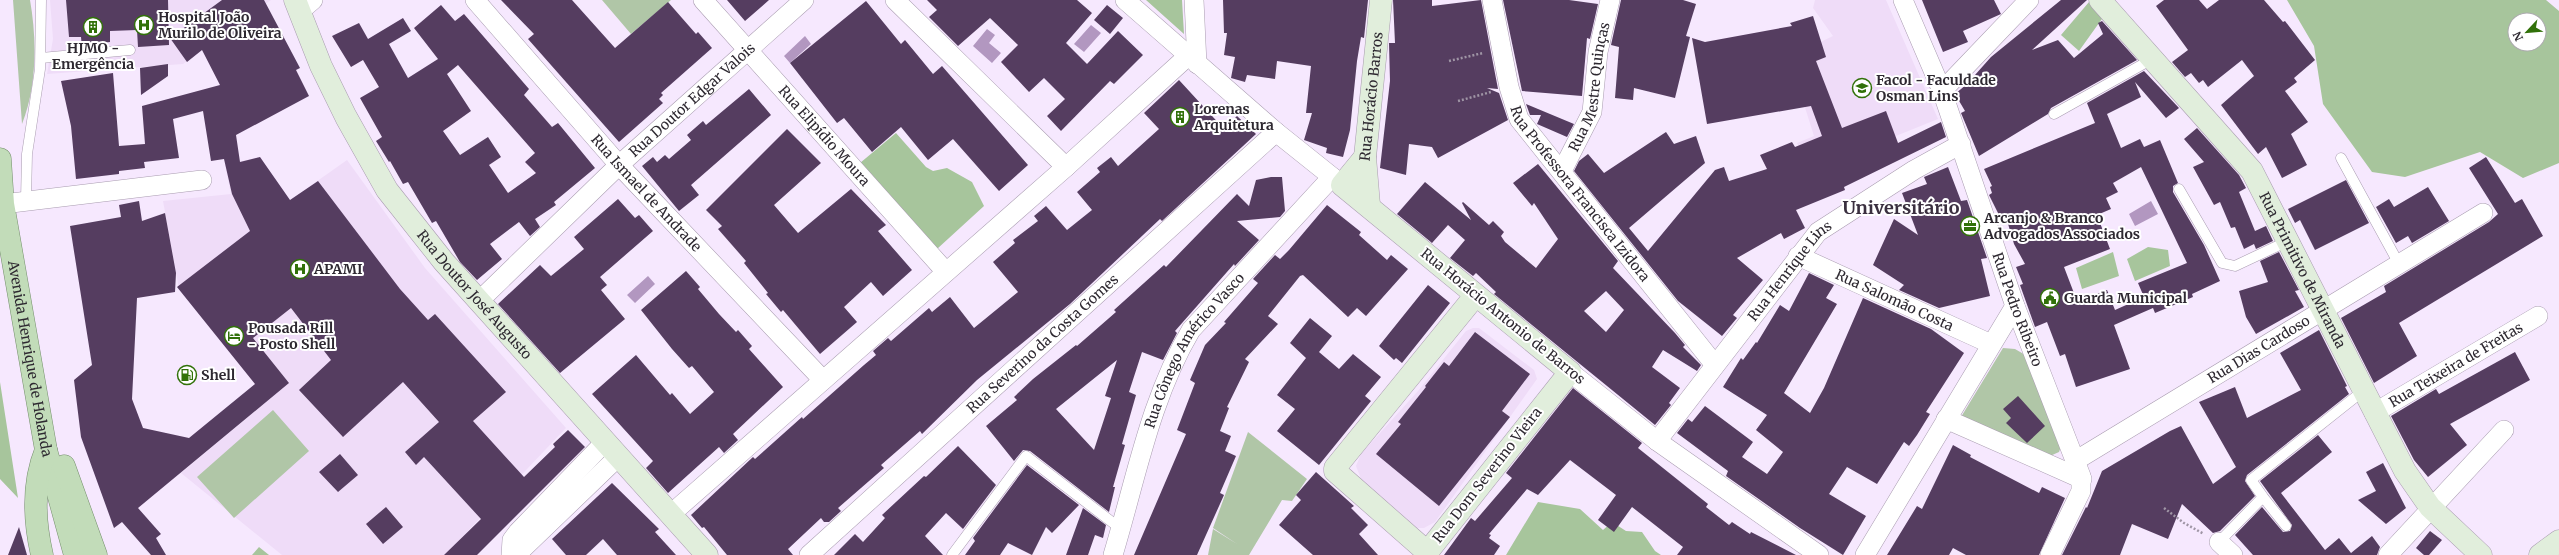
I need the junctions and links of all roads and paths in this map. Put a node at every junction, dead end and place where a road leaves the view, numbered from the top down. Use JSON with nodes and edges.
{"nodes":[{"id":1,"x":41,"y":0,"type":"edge"},
{"id":2,"x":475,"y":0,"type":"edge"},
{"id":3,"x":703,"y":0,"type":"edge"},
{"id":4,"x":804,"y":0,"type":"edge"},
{"id":5,"x":895,"y":0,"type":"edge"},
{"id":6,"x":1124,"y":0,"type":"edge"},
{"id":7,"x":1194,"y":0,"type":"edge"},
{"id":8,"x":1381,"y":0,"type":"edge"},
{"id":9,"x":1492,"y":0,"type":"edge"},
{"id":10,"x":1610,"y":0,"type":"edge"},
{"id":11,"x":1903,"y":0,"type":"edge"},
{"id":12,"x":2100,"y":0,"type":"edge"},
{"id":13,"x":302,"y":4,"type":"edge"},
{"id":14,"x":2022,"y":4,"type":"edge"},
{"id":15,"x":1501,"y":48,"type":"junction"},
{"id":16,"x":130,"y":50,"type":"dead end"},
{"id":17,"x":749,"y":50,"type":"junction"},
{"id":18,"x":41,"y":58,"type":"junction"},
{"id":19,"x":2154,"y":58,"type":"junction"},
{"id":20,"x":1192,"y":60,"type":"junction"},
{"id":21,"x":1449,"y":62,"type":"dead end"},
{"id":22,"x":1509,"y":87,"type":"junction"},
{"id":23,"x":1942,"y":91,"type":"junction"},
{"id":24,"x":1458,"y":100,"type":"dead end"},
{"id":25,"x":2054,"y":114,"type":"dead end"},
{"id":26,"x":1276,"y":132,"type":"junction"},
{"id":27,"x":1961,"y":144,"type":"junction"},
{"id":28,"x":1366,"y":157,"type":"junction"},
{"id":29,"x":2342,"y":158,"type":"dead end"},
{"id":30,"x":0,"y":159,"type":"edge"},
{"id":31,"x":619,"y":165,"type":"junction"},
{"id":32,"x":1066,"y":167,"type":"junction"},
{"id":33,"x":1562,"y":171,"type":"junction"},
{"id":34,"x":202,"y":180,"type":"dead end"},
{"id":35,"x":1337,"y":181,"type":"junction"},
{"id":36,"x":2179,"y":189,"type":"dead end"},
{"id":37,"x":26,"y":200,"type":"junction"},
{"id":38,"x":3,"y":204,"type":"junction"},
{"id":39,"x":1369,"y":205,"type":"junction"},
{"id":40,"x":2483,"y":213,"type":"dead end"},
{"id":41,"x":2288,"y":241,"type":"junction"},
{"id":42,"x":1798,"y":256,"type":"junction"},
{"id":43,"x":2399,"y":264,"type":"junction"},
{"id":44,"x":946,"y":272,"type":"junction"},
{"id":45,"x":1475,"y":296,"type":"junction"},
{"id":46,"x":479,"y":301,"type":"junction"},
{"id":47,"x":2015,"y":306,"type":"junction"},
{"id":48,"x":2324,"y":310,"type":"junction"},
{"id":49,"x":2538,"y":316,"type":"dead end"},
{"id":50,"x":1991,"y":344,"type":"junction"},
{"id":51,"x":1716,"y":365,"type":"junction"},
{"id":52,"x":1570,"y":372,"type":"junction"},
{"id":53,"x":823,"y":380,"type":"junction"},
{"id":54,"x":2363,"y":391,"type":"junction"},
{"id":55,"x":40,"y":409,"type":"junction"},
{"id":56,"x":2374,"y":413,"type":"junction"},
{"id":57,"x":1946,"y":420,"type":"junction"},
{"id":58,"x":2504,"y":430,"type":"dead end"},
{"id":59,"x":1657,"y":441,"type":"junction"},
{"id":60,"x":46,"y":450,"type":"junction"},
{"id":61,"x":612,"y":450,"type":"junction"},
{"id":62,"x":2075,"y":461,"type":"junction"},
{"id":63,"x":2082,"y":480,"type":"junction"},
{"id":64,"x":2263,"y":497,"type":"junction"},
{"id":65,"x":2430,"y":507,"type":"junction"},
{"id":66,"x":2164,"y":508,"type":"dead end"},
{"id":67,"x":671,"y":514,"type":"junction"},
{"id":68,"x":2286,"y":526,"type":"dead end"},
{"id":69,"x":1120,"y":530,"type":"junction"},
{"id":70,"x":2559,"y":541,"type":"edge"},
{"id":71,"x":2219,"y":542,"type":"junction"},
{"id":72,"x":1426,"y":553,"type":"edge"},
{"id":73,"x":42,"y":555,"type":"edge"},
{"id":74,"x":75,"y":555,"type":"edge"},
{"id":75,"x":96,"y":555,"type":"edge"},
{"id":76,"x":511,"y":555,"type":"edge"},
{"id":77,"x":516,"y":555,"type":"edge"},
{"id":78,"x":707,"y":555,"type":"edge"},
{"id":79,"x":809,"y":555,"type":"edge"},
{"id":80,"x":952,"y":555,"type":"edge"},
{"id":81,"x":1113,"y":555,"type":"edge"},
{"id":82,"x":1819,"y":555,"type":"edge"},
{"id":83,"x":1864,"y":555,"type":"edge"},
{"id":84,"x":2050,"y":555,"type":"edge"},
{"id":85,"x":2233,"y":555,"type":"edge"},
{"id":86,"x":2388,"y":555,"type":"edge"},
{"id":87,"x":2481,"y":555,"type":"edge"},
{"id":88,"x":2540,"y":555,"type":"edge"}],
"edges":[{"from":1,"to":18,"type":"lane"},
{"from":2,"to":31,"type":"street","name":"Rua Ismael de Andrade"},
{"from":3,"to":17,"type":"street","name":"Rua Elipídio Moura"},
{"from":4,"to":17,"type":"street","name":"Rua Doutor Edgar Valois"},
{"from":5,"to":32,"type":"street"},
{"from":6,"to":20,"type":"street","name":"Rua Horácio Antonio de Barros"},
{"from":7,"to":20,"type":"street"},
{"from":8,"to":28,"type":"street","name":"Rua Horácio Barros"},
{"from":9,"to":15,"type":"street","name":"Rua Professora Francisca Izidora"},
{"from":10,"to":33,"type":"street","name":"Rua Mestre Quinças"},
{"from":11,"to":23,"type":"street","name":"Rua Pedro Ribeiro"},
{"from":12,"to":19,"type":"street","name":"Rua Primitivo de Miranda"},
{"from":13,"to":46,"type":"street","name":"Rua Doutor José Augusto"},
{"from":14,"to":23,"type":"street"},
{"from":15,"to":21,"type":"path"},
{"from":15,"to":22,"type":"street","name":"Rua Professora Francisca Izidora"},
{"from":16,"to":18,"type":"lane"},
{"from":17,"to":31,"type":"street","name":"Rua Doutor Edgar Valois"},
{"from":17,"to":44,"type":"street","name":"Rua Elipídio Moura"},
{"from":18,"to":37,"type":"lane"},
{"from":19,"to":25,"type":"lane"},
{"from":19,"to":41,"type":"street","name":"Rua Primitivo de Miranda"},
{"from":20,"to":26,"type":"street","name":"Rua Horácio Antonio de Barros"},
{"from":20,"to":32,"type":"street"},
{"from":22,"to":24,"type":"path"},
{"from":22,"to":33,"type":"street","name":"Rua Professora Francisca Izidora"},
{"from":23,"to":27,"type":"street","name":"Rua Pedro Ribeiro"},
{"from":26,"to":35,"type":"street","name":"Rua Horácio Antonio de Barros"},
{"from":26,"to":79,"type":"street","name":"Rua Severino da Costa Gomes"},
{"from":27,"to":42,"type":"street","name":"Rua Henrique Lins"},
{"from":27,"to":47,"type":"street","name":"Rua Pedro Ribeiro"},
{"from":28,"to":35,"type":"street","name":"Rua Horácio Barros"},
{"from":28,"to":39,"type":"street"},
{"from":29,"to":43,"type":"lane"},
{"from":30,"to":38,"type":"main road","name":"Avenida Henrique de Holanda"},
{"from":31,"to":46,"type":"street","name":"Rua Doutor Edgar Valois"},
{"from":31,"to":53,"type":"street","name":"Rua Ismael de Andrade"},
{"from":32,"to":44,"type":"street"},
{"from":33,"to":51,"type":"street","name":"Rua Professora Francisca Izidora"},
{"from":34,"to":37,"type":"street"},
{"from":35,"to":39,"type":"street","name":"Rua Horácio Antonio de Barros"},
{"from":35,"to":69,"type":"street","name":"Rua Cônego Américo Vasco"},
{"from":36,"to":41,"type":"lane"},
{"from":37,"to":38,"type":"street"},
{"from":38,"to":55,"type":"main road","name":"Avenida Henrique de Holanda"},
{"from":39,"to":45,"type":"street","name":"Rua Horácio Antonio de Barros"},
{"from":40,"to":43,"type":"street","name":"Rua Dias Cardoso"},
{"from":41,"to":48,"type":"street","name":"Rua Primitivo de Miranda"},
{"from":42,"to":50,"type":"street","name":"Rua Salomão Costa"},
{"from":42,"to":51,"type":"street","name":"Rua Henrique Lins"},
{"from":43,"to":48,"type":"street","name":"Rua Dias Cardoso"},
{"from":44,"to":53,"type":"street"},
{"from":45,"to":52,"type":"street","name":"Rua Horácio Antonio de Barros"},
{"from":45,"to":72,"type":"street","name":"Rua Dom Severino Vieira"},
{"from":46,"to":61,"type":"street","name":"Rua Doutor José Augusto"},
{"from":47,"to":50,"type":"street"},
{"from":47,"to":62,"type":"street","name":"Rua Pedro Ribeiro"},
{"from":48,"to":54,"type":"street","name":"Rua Primitivo de Miranda"},
{"from":48,"to":62,"type":"street","name":"Rua Dias Cardoso"},
{"from":49,"to":56,"type":"street","name":"Rua Teixeira de Freitas"},
{"from":50,"to":57,"type":"street"},
{"from":51,"to":59,"type":"street","name":"Rua Henrique Lins"},
{"from":52,"to":59,"type":"street","name":"Rua Horácio Antonio de Barros"},
{"from":52,"to":72,"type":"street","name":"Rua Dom Severino Vieira"},
{"from":53,"to":67,"type":"street"},
{"from":54,"to":56,"type":"street","name":"Rua Primitivo de Miranda"},
{"from":54,"to":64,"type":"lane"},
{"from":55,"to":60,"type":"main road","name":"Avenida Henrique de Holanda"},
{"from":55,"to":75,"type":"main road"},
{"from":56,"to":65,"type":"street","name":"Rua Primitivo de Miranda"},
{"from":57,"to":63,"type":"street"},
{"from":57,"to":83,"type":"street"},
{"from":58,"to":65,"type":"street"},
{"from":59,"to":82,"type":"street","name":"Rua Horácio Antonio de Barros"},
{"from":60,"to":73,"type":"main road"},
{"from":60,"to":74,"type":"main road","name":"Avenida Henrique de Holanda"},
{"from":61,"to":67,"type":"street","name":"Rua Doutor José Augusto"},
{"from":61,"to":76,"type":"street"},
{"from":61,"to":77,"type":"street"},
{"from":62,"to":63,"type":"street","name":"Rua Pedro Ribeiro"},
{"from":63,"to":84,"type":"street"},
{"from":64,"to":68,"type":"lane"},
{"from":64,"to":71,"type":"lane"},
{"from":65,"to":86,"type":"street"},
{"from":65,"to":87,"type":"street","name":"Rua Primitivo de Miranda"},
{"from":66,"to":71,"type":"path"},
{"from":67,"to":78,"type":"street","name":"Rua Doutor José Augusto"},
{"from":69,"to":80,"type":"lane"},
{"from":69,"to":81,"type":"street","name":"Rua Cônego Américo Vasco"},
{"from":70,"to":88,"type":"street"},
{"from":71,"to":85,"type":"street"}]}
